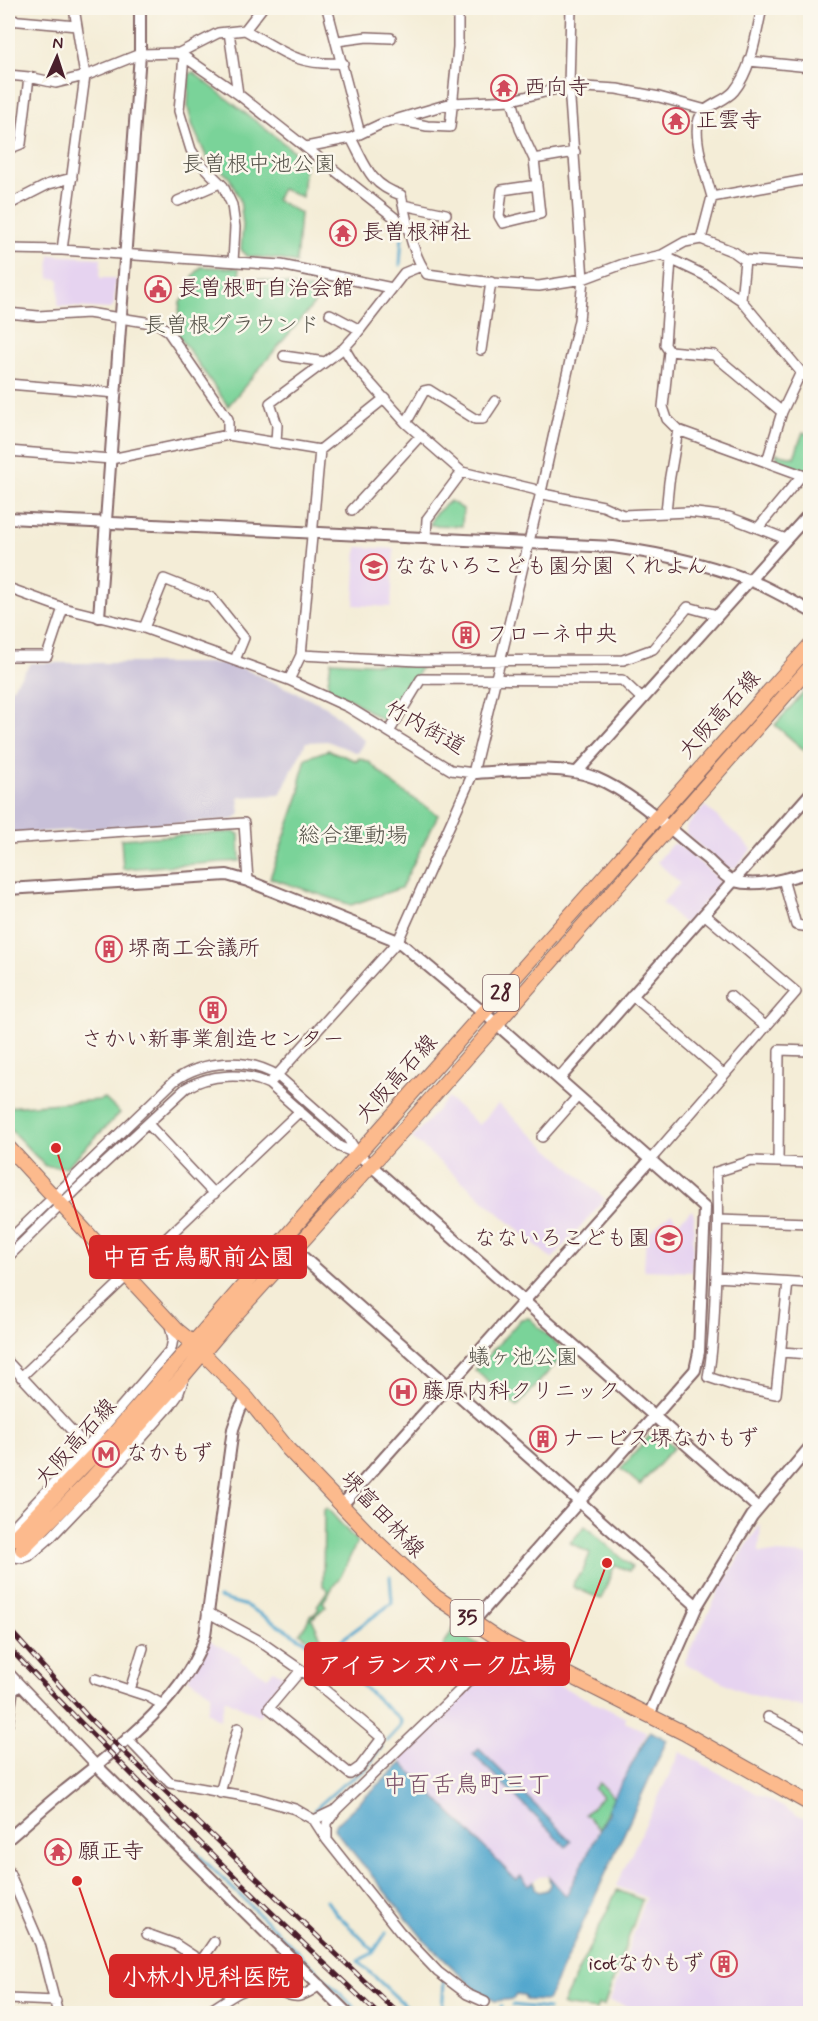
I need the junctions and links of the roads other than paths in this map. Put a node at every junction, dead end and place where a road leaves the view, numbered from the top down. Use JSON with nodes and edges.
{"nodes":[{"id":1,"x":74,"y":8,"type":"edge"},
{"id":2,"x":140,"y":8,"type":"edge"},
{"id":3,"x":262,"y":8,"type":"edge"},
{"id":4,"x":327,"y":8,"type":"edge"},
{"id":5,"x":452,"y":8,"type":"edge"},
{"id":6,"x":571,"y":8,"type":"edge"},
{"id":7,"x":762,"y":8,"type":"edge"},
{"id":8,"x":8,"y":20,"type":"edge"},
{"id":9,"x":77,"y":26,"type":"junction"},
{"id":10,"x":245,"y":30,"type":"junction"},
{"id":11,"x":229,"y":32,"type":"junction"},
{"id":12,"x":391,"y":38,"type":"dead end"},
{"id":13,"x":337,"y":41,"type":"junction"},
{"id":14,"x":140,"y":54,"type":"junction"},
{"id":15,"x":181,"y":54,"type":"junction"},
{"id":16,"x":749,"y":62,"type":"junction"},
{"id":17,"x":343,"y":63,"type":"junction"},
{"id":18,"x":810,"y":67,"type":"edge"},
{"id":19,"x":8,"y":75,"type":"edge"},
{"id":20,"x":85,"y":76,"type":"junction"},
{"id":21,"x":29,"y":77,"type":"junction"},
{"id":22,"x":569,"y":86,"type":"junction"},
{"id":23,"x":238,"y":93,"type":"junction"},
{"id":24,"x":512,"y":100,"type":"junction"},
{"id":25,"x":452,"y":103,"type":"junction"},
{"id":26,"x":706,"y":110,"type":"junction"},
{"id":27,"x":396,"y":120,"type":"junction"},
{"id":28,"x":355,"y":136,"type":"junction"},
{"id":29,"x":306,"y":147,"type":"junction"},
{"id":30,"x":8,"y":149,"type":"edge"},
{"id":31,"x":575,"y":152,"type":"junction"},
{"id":32,"x":534,"y":159,"type":"junction"},
{"id":33,"x":72,"y":178,"type":"junction"},
{"id":34,"x":810,"y":179,"type":"edge"},
{"id":35,"x":220,"y":183,"type":"junction"},
{"id":36,"x":537,"y":185,"type":"junction"},
{"id":37,"x":712,"y":197,"type":"junction"},
{"id":38,"x":178,"y":201,"type":"dead end"},
{"id":39,"x":8,"y":205,"type":"edge"},
{"id":40,"x":404,"y":205,"type":"junction"},
{"id":41,"x":446,"y":214,"type":"dead end"},
{"id":42,"x":409,"y":229,"type":"junction"},
{"id":43,"x":701,"y":239,"type":"junction"},
{"id":44,"x":8,"y":249,"type":"edge"},
{"id":45,"x":62,"y":250,"type":"junction"},
{"id":46,"x":127,"y":255,"type":"junction"},
{"id":47,"x":667,"y":257,"type":"junction"},
{"id":48,"x":745,"y":260,"type":"junction"},
{"id":49,"x":233,"y":262,"type":"junction"},
{"id":50,"x":810,"y":264,"type":"edge"},
{"id":51,"x":421,"y":266,"type":"junction"},
{"id":52,"x":583,"y":279,"type":"junction"},
{"id":53,"x":491,"y":282,"type":"junction"},
{"id":54,"x":392,"y":288,"type":"junction"},
{"id":55,"x":741,"y":300,"type":"junction"},
{"id":56,"x":8,"y":313,"type":"edge"},
{"id":57,"x":330,"y":314,"type":"dead end"},
{"id":58,"x":122,"y":317,"type":"junction"},
{"id":59,"x":360,"y":330,"type":"junction"},
{"id":60,"x":344,"y":348,"type":"junction"},
{"id":61,"x":482,"y":350,"type":"dead end"},
{"id":62,"x":669,"y":351,"type":"junction"},
{"id":63,"x":284,"y":356,"type":"dead end"},
{"id":64,"x":325,"y":362,"type":"junction"},
{"id":65,"x":801,"y":372,"type":"junction"},
{"id":66,"x":810,"y":381,"type":"edge"},
{"id":67,"x":8,"y":384,"type":"edge"},
{"id":68,"x":116,"y":393,"type":"junction"},
{"id":69,"x":385,"y":398,"type":"junction"},
{"id":70,"x":495,"y":401,"type":"dead end"},
{"id":71,"x":782,"y":412,"type":"junction"},
{"id":72,"x":406,"y":423,"type":"junction"},
{"id":73,"x":678,"y":430,"type":"junction"},
{"id":74,"x":228,"y":435,"type":"junction"},
{"id":75,"x":420,"y":436,"type":"junction"},
{"id":76,"x":276,"y":443,"type":"junction"},
{"id":77,"x":320,"y":450,"type":"junction"},
{"id":78,"x":8,"y":451,"type":"edge"},
{"id":79,"x":111,"y":459,"type":"junction"},
{"id":80,"x":767,"y":461,"type":"junction"},
{"id":81,"x":462,"y":472,"type":"junction"},
{"id":82,"x":541,"y":492,"type":"junction"},
{"id":83,"x":352,"y":510,"type":"dead end"},
{"id":84,"x":666,"y":512,"type":"junction"},
{"id":85,"x":810,"y":513,"type":"edge"},
{"id":86,"x":8,"y":518,"type":"edge"},
{"id":87,"x":106,"y":523,"type":"junction"},
{"id":88,"x":758,"y":528,"type":"junction"},
{"id":89,"x":312,"y":533,"type":"junction"},
{"id":90,"x":426,"y":538,"type":"junction"},
{"id":91,"x":786,"y":539,"type":"junction"},
{"id":92,"x":528,"y":542,"type":"junction"},
{"id":93,"x":750,"y":581,"type":"junction"},
{"id":94,"x":8,"y":588,"type":"edge"},
{"id":95,"x":63,"y":608,"type":"junction"},
{"id":96,"x":810,"y":610,"type":"edge"},
{"id":97,"x":717,"y":615,"type":"junction"},
{"id":98,"x":99,"y":617,"type":"junction"},
{"id":99,"x":144,"y":628,"type":"junction"},
{"id":100,"x":810,"y":645,"type":"edge"},
{"id":101,"x":301,"y":655,"type":"junction"},
{"id":102,"x":8,"y":656,"type":"edge"},
{"id":103,"x":236,"y":660,"type":"junction"},
{"id":104,"x":501,"y":660,"type":"junction"},
{"id":105,"x":810,"y":667,"type":"edge"},
{"id":106,"x":496,"y":679,"type":"junction"},
{"id":107,"x":289,"y":680,"type":"junction"},
{"id":108,"x":642,"y":699,"type":"junction"},
{"id":109,"x":389,"y":732,"type":"junction"},
{"id":110,"x":577,"y":772,"type":"junction"},
{"id":111,"x":473,"y":773,"type":"junction"},
{"id":112,"x":810,"y":794,"type":"edge"},
{"id":113,"x":657,"y":817,"type":"junction"},
{"id":114,"x":668,"y":828,"type":"junction"},
{"id":115,"x":8,"y":839,"type":"edge"},
{"id":116,"x":810,"y":872,"type":"edge"},
{"id":117,"x":783,"y":879,"type":"junction"},
{"id":118,"x":248,"y":881,"type":"junction"},
{"id":119,"x":733,"y":881,"type":"junction"},
{"id":120,"x":8,"y":889,"type":"edge"},
{"id":121,"x":704,"y":914,"type":"junction"},
{"id":122,"x":810,"y":927,"type":"edge"},
{"id":123,"x":398,"y":941,"type":"junction"},
{"id":124,"x":632,"y":994,"type":"junction"},
{"id":125,"x":730,"y":996,"type":"dead end"},
{"id":126,"x":484,"y":1013,"type":"junction"},
{"id":127,"x":496,"y":1024,"type":"junction"},
{"id":128,"x":766,"y":1027,"type":"junction"},
{"id":129,"x":810,"y":1051,"type":"edge"},
{"id":130,"x":723,"y":1074,"type":"junction"},
{"id":131,"x":278,"y":1076,"type":"junction"},
{"id":132,"x":559,"y":1078,"type":"junction"},
{"id":133,"x":269,"y":1084,"type":"junction"},
{"id":134,"x":578,"y":1096,"type":"junction"},
{"id":135,"x":300,"y":1111,"type":"junction"},
{"id":136,"x":148,"y":1124,"type":"junction"},
{"id":137,"x":543,"y":1137,"type":"dead end"},
{"id":138,"x":8,"y":1147,"type":"edge"},
{"id":139,"x":357,"y":1154,"type":"junction"},
{"id":140,"x":651,"y":1159,"type":"junction"},
{"id":141,"x":778,"y":1162,"type":"junction"},
{"id":142,"x":810,"y":1163,"type":"edge"},
{"id":143,"x":370,"y":1166,"type":"junction"},
{"id":144,"x":214,"y":1194,"type":"junction"},
{"id":145,"x":58,"y":1200,"type":"junction"},
{"id":146,"x":718,"y":1220,"type":"junction"},
{"id":147,"x":810,"y":1223,"type":"edge"},
{"id":148,"x":8,"y":1241,"type":"edge"},
{"id":149,"x":295,"y":1250,"type":"junction"},
{"id":150,"x":8,"y":1257,"type":"edge"},
{"id":151,"x":127,"y":1276,"type":"junction"},
{"id":152,"x":716,"y":1277,"type":"junction"},
{"id":153,"x":788,"y":1282,"type":"junction"},
{"id":154,"x":810,"y":1283,"type":"edge"},
{"id":155,"x":523,"y":1301,"type":"junction"},
{"id":156,"x":170,"y":1322,"type":"junction"},
{"id":157,"x":193,"y":1343,"type":"junction"},
{"id":158,"x":781,"y":1352,"type":"junction"},
{"id":159,"x":202,"y":1354,"type":"junction"},
{"id":160,"x":810,"y":1354,"type":"edge"},
{"id":161,"x":8,"y":1362,"type":"edge"},
{"id":162,"x":21,"y":1377,"type":"junction"},
{"id":163,"x":448,"y":1386,"type":"junction"},
{"id":164,"x":247,"y":1398,"type":"junction"},
{"id":165,"x":654,"y":1417,"type":"junction"},
{"id":166,"x":87,"y":1447,"type":"junction"},
{"id":167,"x":810,"y":1447,"type":"edge"},
{"id":168,"x":578,"y":1501,"type":"junction"},
{"id":169,"x":342,"y":1505,"type":"junction"},
{"id":170,"x":758,"y":1508,"type":"junction"},
{"id":171,"x":13,"y":1542,"type":"edge"},
{"id":172,"x":697,"y":1606,"type":"junction"},
{"id":173,"x":207,"y":1612,"type":"junction"},
{"id":174,"x":473,"y":1622,"type":"junction"},
{"id":175,"x":505,"y":1643,"type":"junction"},
{"id":176,"x":143,"y":1648,"type":"dead end"},
{"id":177,"x":301,"y":1670,"type":"junction"},
{"id":178,"x":8,"y":1672,"type":"edge"},
{"id":179,"x":95,"y":1679,"type":"dead end"},
{"id":180,"x":20,"y":1685,"type":"junction"},
{"id":181,"x":130,"y":1690,"type":"junction"},
{"id":182,"x":163,"y":1705,"type":"junction"},
{"id":183,"x":649,"y":1715,"type":"junction"},
{"id":184,"x":768,"y":1717,"type":"dead end"},
{"id":185,"x":8,"y":1724,"type":"edge"},
{"id":186,"x":238,"y":1728,"type":"dead end"},
{"id":187,"x":127,"y":1738,"type":"junction"},
{"id":188,"x":810,"y":1739,"type":"edge"},
{"id":189,"x":97,"y":1766,"type":"junction"},
{"id":190,"x":220,"y":1792,"type":"junction"},
{"id":191,"x":809,"y":1799,"type":"edge"},
{"id":192,"x":337,"y":1809,"type":"junction"},
{"id":193,"x":314,"y":1820,"type":"junction"},
{"id":194,"x":8,"y":1839,"type":"edge"},
{"id":195,"x":327,"y":1840,"type":"junction"},
{"id":196,"x":8,"y":1870,"type":"edge"},
{"id":197,"x":147,"y":1934,"type":"dead end"},
{"id":198,"x":214,"y":1942,"type":"dead end"},
{"id":199,"x":201,"y":1961,"type":"junction"},
{"id":200,"x":320,"y":1986,"type":"junction"},
{"id":201,"x":231,"y":1997,"type":"junction"},
{"id":202,"x":8,"y":1999,"type":"edge"},
{"id":203,"x":56,"y":2001,"type":"junction"},
{"id":204,"x":485,"y":2002,"type":"dead end"},
{"id":205,"x":58,"y":2013,"type":"edge"},
{"id":206,"x":204,"y":2013,"type":"edge"},
{"id":207,"x":347,"y":2013,"type":"edge"},
{"id":208,"x":511,"y":2013,"type":"edge"},
{"id":209,"x":526,"y":2013,"type":"edge"}],
"edges":[{"from":1,"to":9,"type":"street"},
{"from":2,"to":14,"type":"street"},
{"from":3,"to":10,"type":"street"},
{"from":4,"to":13,"type":"street"},
{"from":5,"to":25,"type":"street"},
{"from":6,"to":22,"type":"street"},
{"from":7,"to":16,"type":"street"},
{"from":8,"to":9,"type":"street"},
{"from":9,"to":20,"type":"street"},
{"from":10,"to":11,"type":"street"},
{"from":10,"to":17,"type":"street"},
{"from":11,"to":15,"type":"street"},
{"from":11,"to":23,"type":"street"},
{"from":12,"to":13,"type":"street"},
{"from":13,"to":17,"type":"street"},
{"from":14,"to":15,"type":"street"},
{"from":14,"to":20,"type":"street"},
{"from":14,"to":46,"type":"street"},
{"from":15,"to":23,"type":"street"},
{"from":15,"to":35,"type":"street"},
{"from":16,"to":18,"type":"street"},
{"from":16,"to":26,"type":"street"},
{"from":17,"to":28,"type":"street"},
{"from":19,"to":21,"type":"street"},
{"from":20,"to":21,"type":"street"},
{"from":20,"to":33,"type":"street"},
{"from":21,"to":30,"type":"street"},
{"from":22,"to":24,"type":"street"},
{"from":22,"to":26,"type":"street"},
{"from":22,"to":31,"type":"street"},
{"from":23,"to":29,"type":"street"},
{"from":24,"to":25,"type":"street"},
{"from":24,"to":32,"type":"street"},
{"from":25,"to":27,"type":"street"},
{"from":25,"to":27,"type":"street"},
{"from":26,"to":37,"type":"street"},
{"from":27,"to":28,"type":"street"},
{"from":28,"to":29,"type":"street"},
{"from":28,"to":40,"type":"street"},
{"from":29,"to":42,"type":"street"},
{"from":31,"to":32,"type":"street"},
{"from":31,"to":52,"type":"street"},
{"from":32,"to":36,"type":"street"},
{"from":33,"to":39,"type":"street"},
{"from":33,"to":45,"type":"street"},
{"from":34,"to":37,"type":"street"},
{"from":35,"to":38,"type":"street"},
{"from":35,"to":49,"type":"street"},
{"from":36,"to":36,"type":"street"},
{"from":37,"to":43,"type":"street"},
{"from":40,"to":41,"type":"street"},
{"from":40,"to":42,"type":"street"},
{"from":42,"to":51,"type":"street"},
{"from":43,"to":47,"type":"street"},
{"from":43,"to":48,"type":"street"},
{"from":44,"to":45,"type":"street"},
{"from":45,"to":46,"type":"street"},
{"from":46,"to":49,"type":"street"},
{"from":46,"to":58,"type":"street"},
{"from":47,"to":52,"type":"street"},
{"from":47,"to":55,"type":"street"},
{"from":47,"to":62,"type":"street"},
{"from":48,"to":50,"type":"street"},
{"from":48,"to":55,"type":"street"},
{"from":49,"to":54,"type":"street"},
{"from":51,"to":53,"type":"street"},
{"from":51,"to":54,"type":"street"},
{"from":52,"to":53,"type":"street"},
{"from":52,"to":82,"type":"street"},
{"from":53,"to":61,"type":"street"},
{"from":54,"to":59,"type":"street"},
{"from":55,"to":65,"type":"street"},
{"from":56,"to":58,"type":"street"},
{"from":57,"to":59,"type":"street"},
{"from":58,"to":68,"type":"street"},
{"from":58,"to":74,"type":"street"},
{"from":59,"to":60,"type":"street"},
{"from":60,"to":64,"type":"street"},
{"from":60,"to":69,"type":"street"},
{"from":62,"to":71,"type":"street"},
{"from":62,"to":73,"type":"street"},
{"from":63,"to":64,"type":"street"},
{"from":64,"to":76,"type":"street"},
{"from":65,"to":66,"type":"street"},
{"from":65,"to":71,"type":"street"},
{"from":67,"to":68,"type":"street"},
{"from":68,"to":79,"type":"street"},
{"from":69,"to":72,"type":"street"},
{"from":69,"to":77,"type":"street"},
{"from":70,"to":72,"type":"street"},
{"from":71,"to":80,"type":"street"},
{"from":72,"to":75,"type":"street"},
{"from":73,"to":80,"type":"street"},
{"from":73,"to":84,"type":"street"},
{"from":74,"to":76,"type":"street"},
{"from":74,"to":79,"type":"street"},
{"from":75,"to":81,"type":"street"},
{"from":75,"to":83,"type":"street"},
{"from":76,"to":77,"type":"street"},
{"from":77,"to":89,"type":"street"},
{"from":78,"to":79,"type":"street"},
{"from":79,"to":87,"type":"street"},
{"from":80,"to":88,"type":"street"},
{"from":81,"to":82,"type":"street"},
{"from":81,"to":90,"type":"street"},
{"from":82,"to":84,"type":"street"},
{"from":82,"to":92,"type":"street"},
{"from":84,"to":88,"type":"street"},
{"from":85,"to":91,"type":"street"},
{"from":86,"to":87,"type":"street"},
{"from":87,"to":89,"type":"street"},
{"from":87,"to":98,"type":"street"},
{"from":88,"to":91,"type":"street"},
{"from":89,"to":90,"type":"street"},
{"from":89,"to":101,"type":"street"},
{"from":90,"to":92,"type":"street"},
{"from":91,"to":93,"type":"street"},
{"from":92,"to":93,"type":"street"},
{"from":92,"to":104,"type":"street"},
{"from":93,"to":96,"type":"street"},
{"from":93,"to":97,"type":"street"},
{"from":94,"to":95,"type":"street","name":"竹内街道"},
{"from":95,"to":98,"type":"street","name":"竹内街道"},
{"from":95,"to":102,"type":"street"},
{"from":97,"to":104,"type":"street"},
{"from":97,"to":108,"type":"street"},
{"from":98,"to":99,"type":"street","name":"竹内街道"},
{"from":99,"to":103,"type":"street","name":"竹内街道"},
{"from":99,"to":103,"type":"street"},
{"from":100,"to":113,"type":"main road","name":"大阪高石線","number":"28"},
{"from":101,"to":104,"type":"street"},
{"from":101,"to":107,"type":"street"},
{"from":103,"to":107,"type":"street","name":"竹内街道"},
{"from":104,"to":106,"type":"street"},
{"from":105,"to":114,"type":"main road","name":"大阪高石線","number":"28"},
{"from":106,"to":108,"type":"street"},
{"from":106,"to":109,"type":"street"},
{"from":106,"to":111,"type":"street"},
{"from":107,"to":109,"type":"street","name":"竹内街道"},
{"from":108,"to":110,"type":"street"},
{"from":109,"to":111,"type":"street","name":"竹内街道"},
{"from":110,"to":111,"type":"street","name":"竹内街道"},
{"from":110,"to":113,"type":"street","name":"竹内街道"},
{"from":111,"to":123,"type":"street"},
{"from":112,"to":119,"type":"street"},
{"from":113,"to":114,"type":"street","name":"竹内街道"},
{"from":113,"to":126,"type":"main road","name":"大阪高石線","number":"28"},
{"from":114,"to":119,"type":"street","name":"竹内街道"},
{"from":114,"to":127,"type":"main road","name":"大阪高石線","number":"28"},
{"from":115,"to":118,"type":"street"},
{"from":116,"to":117,"type":"street"},
{"from":117,"to":119,"type":"street"},
{"from":117,"to":122,"type":"street"},
{"from":118,"to":120,"type":"street"},
{"from":118,"to":123,"type":"street"},
{"from":119,"to":121,"type":"street"},
{"from":121,"to":124,"type":"street"},
{"from":121,"to":128,"type":"street"},
{"from":123,"to":126,"type":"street"},
{"from":123,"to":131,"type":"street"},
{"from":124,"to":130,"type":"street"},
{"from":124,"to":132,"type":"street"},
{"from":125,"to":128,"type":"street"},
{"from":126,"to":127,"type":"street"},
{"from":126,"to":139,"type":"main road","name":"大阪高石線","number":"28"},
{"from":127,"to":132,"type":"street"},
{"from":127,"to":143,"type":"main road","name":"大阪高石線","number":"28"},
{"from":128,"to":130,"type":"street"},
{"from":129,"to":141,"type":"street"},
{"from":130,"to":140,"type":"street"},
{"from":131,"to":133,"type":"street"},
{"from":131,"to":139,"type":"street"},
{"from":131,"to":145,"type":"street"},
{"from":132,"to":134,"type":"street"},
{"from":133,"to":135,"type":"street"},
{"from":133,"to":136,"type":"street"},
{"from":134,"to":137,"type":"street"},
{"from":134,"to":140,"type":"street"},
{"from":135,"to":139,"type":"street"},
{"from":135,"to":144,"type":"street"},
{"from":136,"to":144,"type":"street"},
{"from":136,"to":145,"type":"street"},
{"from":138,"to":145,"type":"main road","name":"堺富田林線","number":"35"},
{"from":139,"to":143,"type":"street"},
{"from":139,"to":157,"type":"main road","name":"大阪高石線","number":"28"},
{"from":140,"to":155,"type":"street"},
{"from":140,"to":165,"type":"street"},
{"from":141,"to":142,"type":"street"},
{"from":141,"to":146,"type":"street"},
{"from":143,"to":149,"type":"main road","name":"大阪高石線","number":"28"},
{"from":143,"to":155,"type":"street"},
{"from":144,"to":151,"type":"street"},
{"from":145,"to":148,"type":"street"},
{"from":145,"to":150,"type":"street"},
{"from":145,"to":151,"type":"main road","name":"堺富田林線","number":"35"},
{"from":146,"to":147,"type":"street"},
{"from":146,"to":152,"type":"street"},
{"from":149,"to":159,"type":"main road","name":"大阪高石線","number":"28"},
{"from":149,"to":163,"type":"street"},
{"from":151,"to":156,"type":"main road","name":"堺富田林線","number":"35"},
{"from":151,"to":162,"type":"street"},
{"from":152,"to":153,"type":"street"},
{"from":152,"to":158,"type":"street"},
{"from":153,"to":154,"type":"street"},
{"from":153,"to":158,"type":"street"},
{"from":155,"to":163,"type":"street"},
{"from":155,"to":165,"type":"street"},
{"from":156,"to":157,"type":"main road","name":"堺富田林線","number":"35"},
{"from":156,"to":166,"type":"street"},
{"from":157,"to":159,"type":"main road","name":"堺富田林線","number":"35"},
{"from":157,"to":171,"type":"main road","name":"大阪高石線","number":"28"},
{"from":158,"to":160,"type":"street"},
{"from":159,"to":164,"type":"main road","name":"堺富田林線","number":"35"},
{"from":159,"to":171,"type":"main road","name":"大阪高石線","number":"28"},
{"from":161,"to":162,"type":"street"},
{"from":162,"to":166,"type":"street"},
{"from":163,"to":168,"type":"street"},
{"from":163,"to":169,"type":"street"},
{"from":164,"to":169,"type":"main road","name":"堺富田林線","number":"35"},
{"from":164,"to":173,"type":"street"},
{"from":165,"to":168,"type":"street"},
{"from":165,"to":170,"type":"street"},
{"from":166,"to":171,"type":"street"},
{"from":167,"to":170,"type":"street"},
{"from":168,"to":172,"type":"street"},
{"from":168,"to":174,"type":"street"},
{"from":169,"to":174,"type":"main road","name":"堺富田林線","number":"35"},
{"from":170,"to":172,"type":"street"},
{"from":172,"to":183,"type":"street"},
{"from":173,"to":177,"type":"street"},
{"from":173,"to":182,"type":"street"},
{"from":174,"to":175,"type":"main road","name":"堺富田林線","number":"35"},
{"from":175,"to":183,"type":"main road","name":"堺富田林線","number":"35"},
{"from":175,"to":192,"type":"street"},
{"from":176,"to":181,"type":"street"},
{"from":177,"to":177,"type":"street"},
{"from":178,"to":180,"type":"street"},
{"from":179,"to":181,"type":"street"},
{"from":180,"to":185,"type":"street"},
{"from":180,"to":189,"type":"street"},
{"from":181,"to":182,"type":"street"},
{"from":182,"to":187,"type":"street"},
{"from":183,"to":191,"type":"main road","name":"堺富田林線","number":"35"},
{"from":184,"to":188,"type":"street"},
{"from":186,"to":190,"type":"street"},
{"from":187,"to":189,"type":"street"},
{"from":187,"to":190,"type":"street"},
{"from":189,"to":194,"type":"street"},
{"from":189,"to":200,"type":"street"},
{"from":190,"to":193,"type":"street"},
{"from":192,"to":193,"type":"street"},
{"from":192,"to":195,"type":"street"},
{"from":193,"to":195,"type":"street"},
{"from":195,"to":204,"type":"street"},
{"from":196,"to":203,"type":"street"},
{"from":197,"to":199,"type":"street"},
{"from":198,"to":199,"type":"street"},
{"from":199,"to":201,"type":"street"},
{"from":200,"to":201,"type":"street"},
{"from":200,"to":207,"type":"street"},
{"from":201,"to":206,"type":"street"},
{"from":202,"to":203,"type":"street"},
{"from":203,"to":205,"type":"street"},
{"from":208,"to":209,"type":"street"}]}
